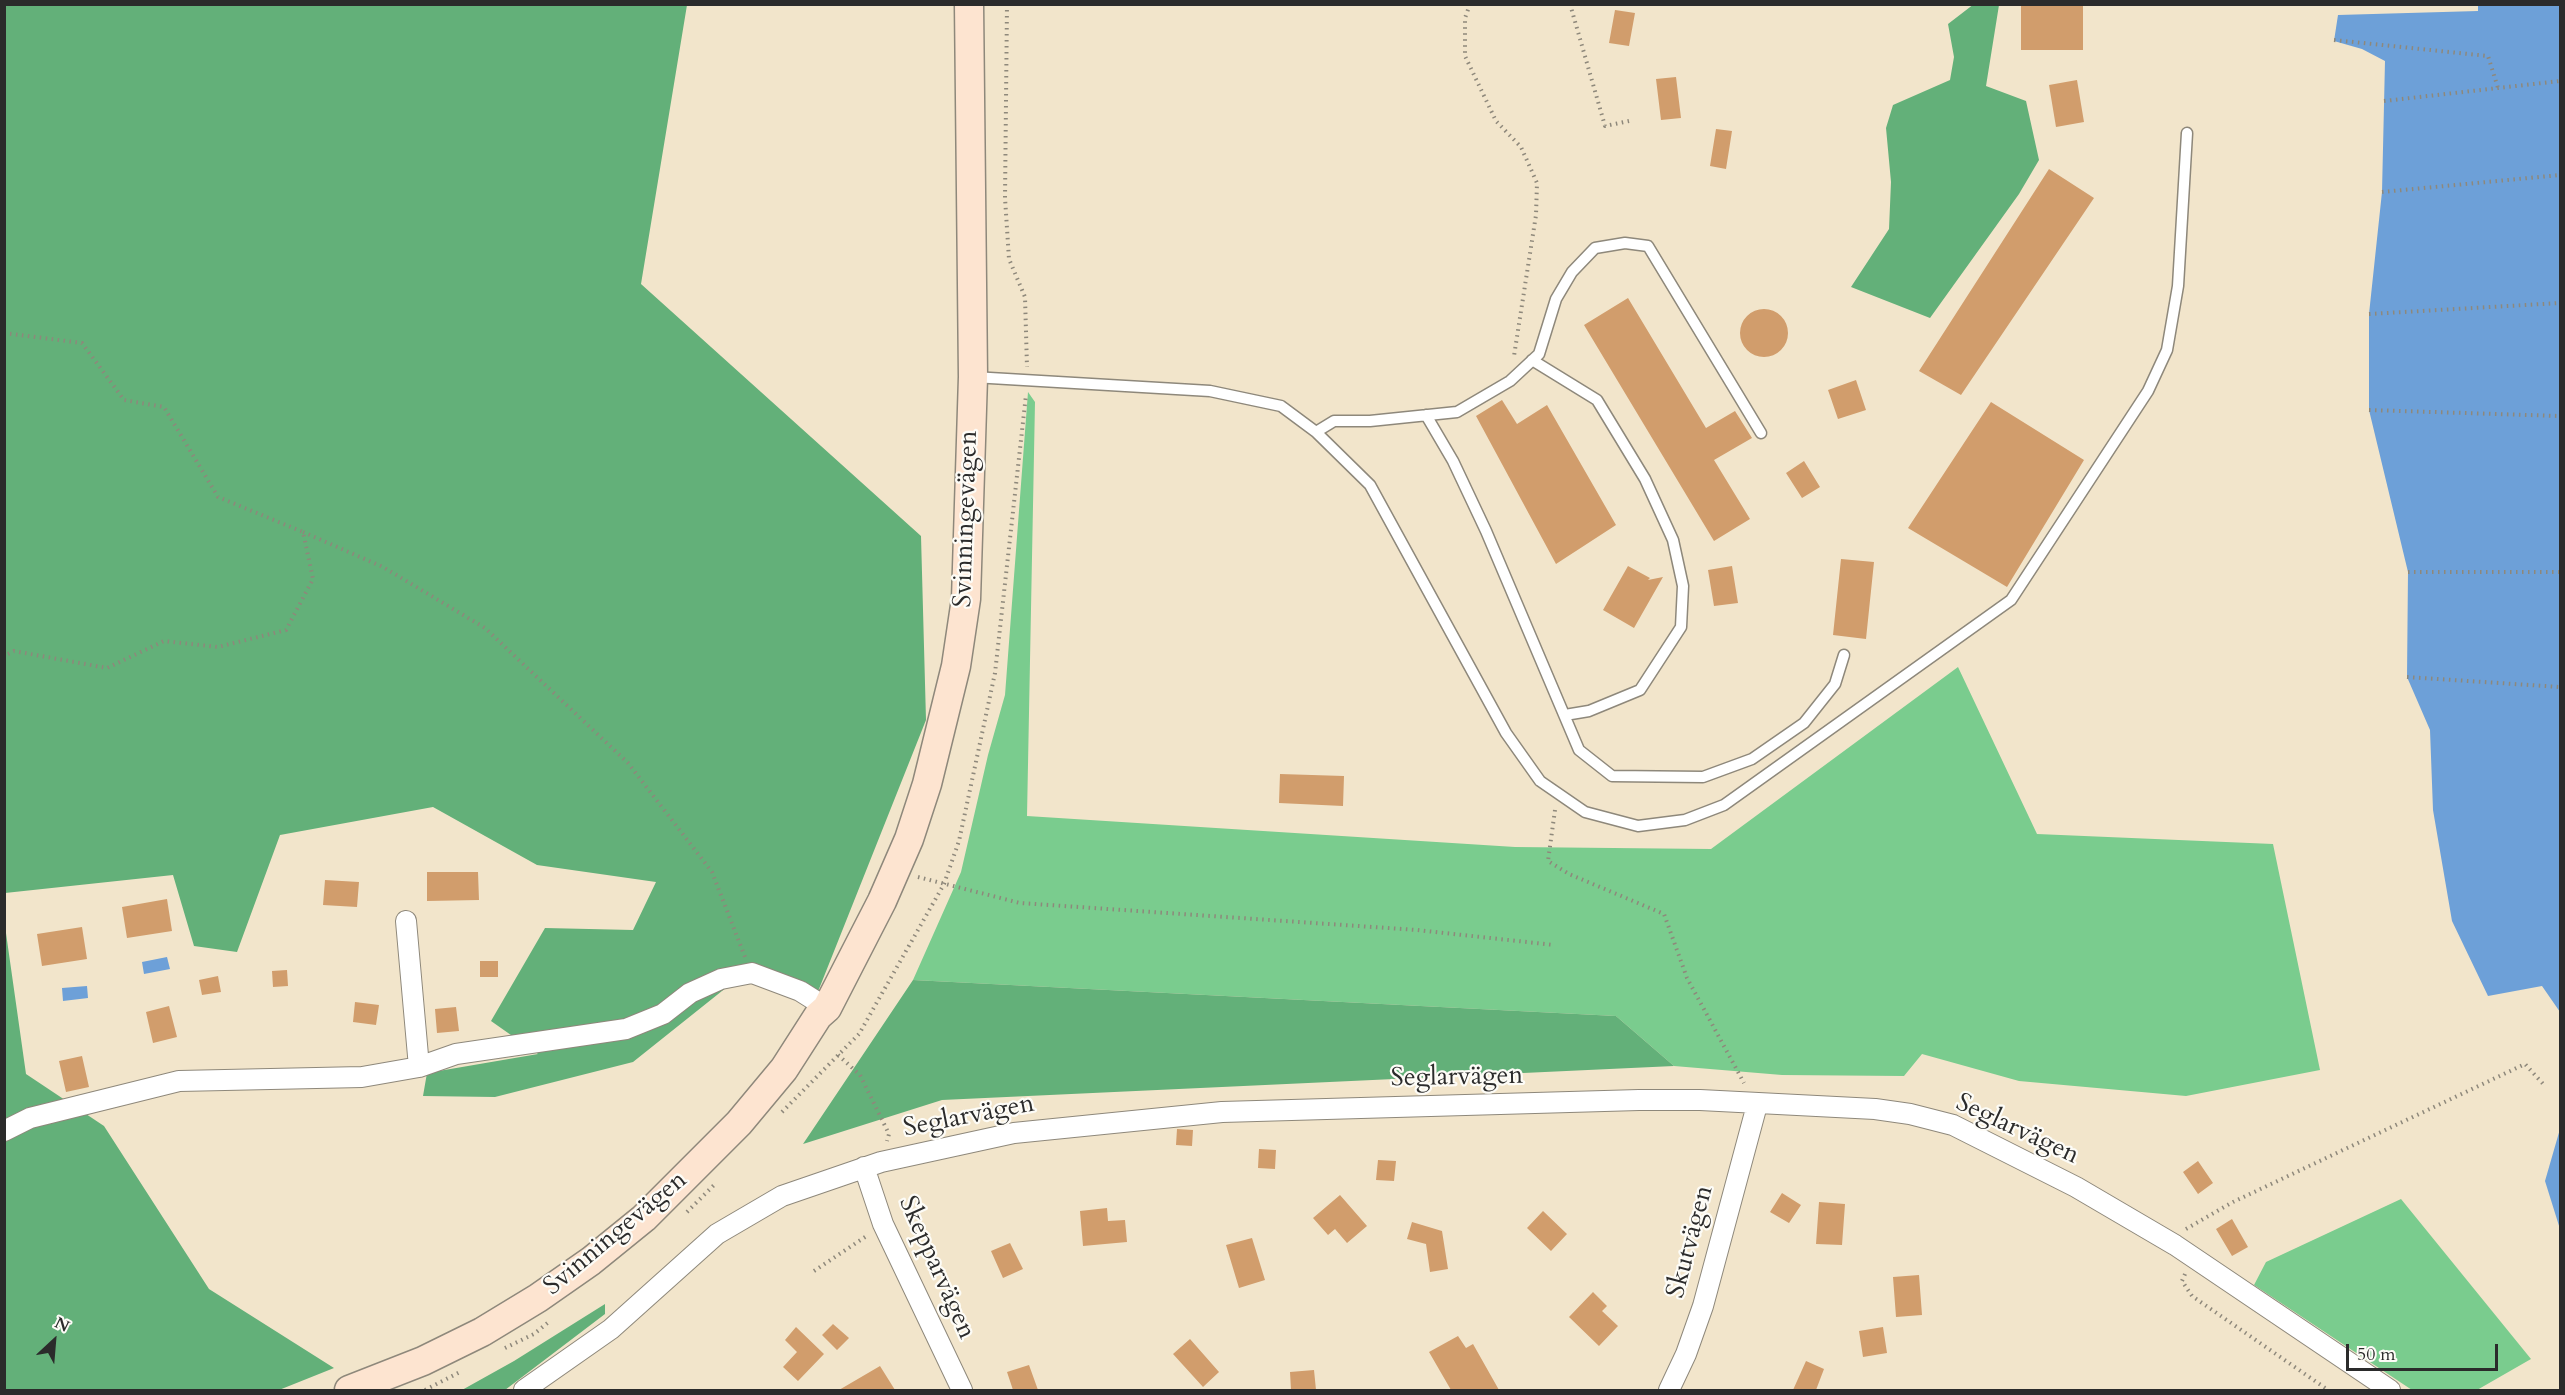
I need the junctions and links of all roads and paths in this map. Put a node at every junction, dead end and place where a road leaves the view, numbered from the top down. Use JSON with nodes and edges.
{"nodes":[{"id":1,"x":969,"y":4,"type":"edge"},
{"id":2,"x":1007,"y":4,"type":"edge"},
{"id":3,"x":1470,"y":4,"type":"edge"},
{"id":4,"x":1569,"y":4,"type":"edge"},
{"id":5,"x":2334,"y":40,"type":"dead end"},
{"id":6,"x":2560,"y":81,"type":"edge"},
{"id":7,"x":2498,"y":88,"type":"junction"},
{"id":8,"x":2384,"y":100,"type":"dead end"},
{"id":9,"x":1629,"y":121,"type":"dead end"},
{"id":10,"x":2187,"y":133,"type":"dead end"},
{"id":11,"x":2560,"y":175,"type":"edge"},
{"id":12,"x":2382,"y":192,"type":"dead end"},
{"id":13,"x":2560,"y":303,"type":"edge"},
{"id":14,"x":2369,"y":314,"type":"dead end"},
{"id":15,"x":4,"y":333,"type":"edge"},
{"id":16,"x":1532,"y":360,"type":"junction"},
{"id":17,"x":973,"y":376,"type":"junction"},
{"id":18,"x":1027,"y":380,"type":"junction"},
{"id":19,"x":1510,"y":381,"type":"junction"},
{"id":20,"x":2369,"y":410,"type":"dead end"},
{"id":21,"x":1426,"y":415,"type":"junction"},
{"id":22,"x":2560,"y":416,"type":"edge"},
{"id":23,"x":1316,"y":432,"type":"junction"},
{"id":24,"x":1761,"y":433,"type":"dead end"},
{"id":25,"x":303,"y":532,"type":"junction"},
{"id":26,"x":2408,"y":572,"type":"dead end"},
{"id":27,"x":2560,"y":573,"type":"edge"},
{"id":28,"x":1844,"y":655,"type":"dead end"},
{"id":29,"x":4,"y":656,"type":"edge"},
{"id":30,"x":2407,"y":677,"type":"dead end"},
{"id":31,"x":2560,"y":687,"type":"edge"},
{"id":32,"x":1565,"y":715,"type":"junction"},
{"id":33,"x":1557,"y":792,"type":"junction"},
{"id":34,"x":895,"y":871,"type":"junction"},
{"id":35,"x":944,"y":884,"type":"junction"},
{"id":36,"x":406,"y":921,"type":"dead end"},
{"id":37,"x":1554,"y":945,"type":"dead end"},
{"id":38,"x":752,"y":973,"type":"junction"},
{"id":39,"x":827,"y":1008,"type":"junction"},
{"id":40,"x":838,"y":1055,"type":"junction"},
{"id":41,"x":419,"y":1067,"type":"junction"},
{"id":42,"x":2545,"y":1086,"type":"dead end"},
{"id":43,"x":1757,"y":1105,"type":"junction"},
{"id":44,"x":781,"y":1113,"type":"dead end"},
{"id":45,"x":4,"y":1131,"type":"edge"},
{"id":46,"x":873,"y":1164,"type":"junction"},
{"id":47,"x":720,"y":1179,"type":"dead end"},
{"id":48,"x":678,"y":1219,"type":"dead end"},
{"id":49,"x":883,"y":1224,"type":"junction"},
{"id":50,"x":2184,"y":1251,"type":"junction"},
{"id":51,"x":814,"y":1271,"type":"dead end"},
{"id":52,"x":551,"y":1320,"type":"dead end"},
{"id":53,"x":504,"y":1349,"type":"dead end"},
{"id":54,"x":464,"y":1370,"type":"dead end"},
{"id":55,"x":349,"y":1390,"type":"edge"},
{"id":56,"x":425,"y":1390,"type":"edge"},
{"id":57,"x":524,"y":1390,"type":"edge"},
{"id":58,"x":962,"y":1390,"type":"edge"},
{"id":59,"x":1669,"y":1390,"type":"edge"},
{"id":60,"x":2328,"y":1390,"type":"edge"},
{"id":61,"x":2390,"y":1390,"type":"edge"}],
"edges":[{"from":1,"to":17,"type":"main road","name":"Svinningevägen"},
{"from":2,"to":18,"type":"path"},
{"from":3,"to":19,"type":"path"},
{"from":4,"to":9,"type":"path"},
{"from":5,"to":7,"type":"path"},
{"from":6,"to":7,"type":"path"},
{"from":7,"to":8,"type":"path"},
{"from":10,"to":33,"type":"lane"},
{"from":11,"to":12,"type":"path"},
{"from":13,"to":14,"type":"path"},
{"from":15,"to":25,"type":"path"},
{"from":16,"to":19,"type":"lane"},
{"from":16,"to":24,"type":"lane"},
{"from":16,"to":32,"type":"lane"},
{"from":17,"to":18,"type":"lane"},
{"from":17,"to":34,"type":"main road","name":"Svinningevägen"},
{"from":18,"to":23,"type":"lane"},
{"from":18,"to":35,"type":"path"},
{"from":19,"to":21,"type":"lane"},
{"from":20,"to":22,"type":"path"},
{"from":21,"to":23,"type":"lane"},
{"from":21,"to":32,"type":"lane"},
{"from":23,"to":33,"type":"lane"},
{"from":25,"to":29,"type":"path"},
{"from":25,"to":38,"type":"path"},
{"from":26,"to":27,"type":"path"},
{"from":28,"to":32,"type":"lane"},
{"from":30,"to":31,"type":"path"},
{"from":33,"to":43,"type":"path"},
{"from":34,"to":35,"type":"path"},
{"from":34,"to":39,"type":"main road","name":"Svinningevägen"},
{"from":35,"to":37,"type":"path"},
{"from":35,"to":40,"type":"path"},
{"from":36,"to":41,"type":"street"},
{"from":38,"to":39,"type":"street"},
{"from":38,"to":41,"type":"street"},
{"from":39,"to":55,"type":"main road","name":"Svinningevägen"},
{"from":40,"to":44,"type":"path"},
{"from":40,"to":46,"type":"path"},
{"from":41,"to":45,"type":"street"},
{"from":42,"to":50,"type":"path"},
{"from":43,"to":46,"type":"street","name":"Seglarvägen"},
{"from":43,"to":50,"type":"street","name":"Seglarvägen"},
{"from":43,"to":59,"type":"street","name":"Skutvägen"},
{"from":46,"to":49,"type":"street","name":"Skepparvägen"},
{"from":46,"to":57,"type":"street","name":"Seglarvägen"},
{"from":47,"to":48,"type":"path"},
{"from":49,"to":51,"type":"path"},
{"from":49,"to":58,"type":"street","name":"Skepparvägen"},
{"from":50,"to":60,"type":"path"},
{"from":50,"to":61,"type":"street","name":"Seglarvägen"},
{"from":52,"to":53,"type":"path"},
{"from":54,"to":56,"type":"path"}]}
